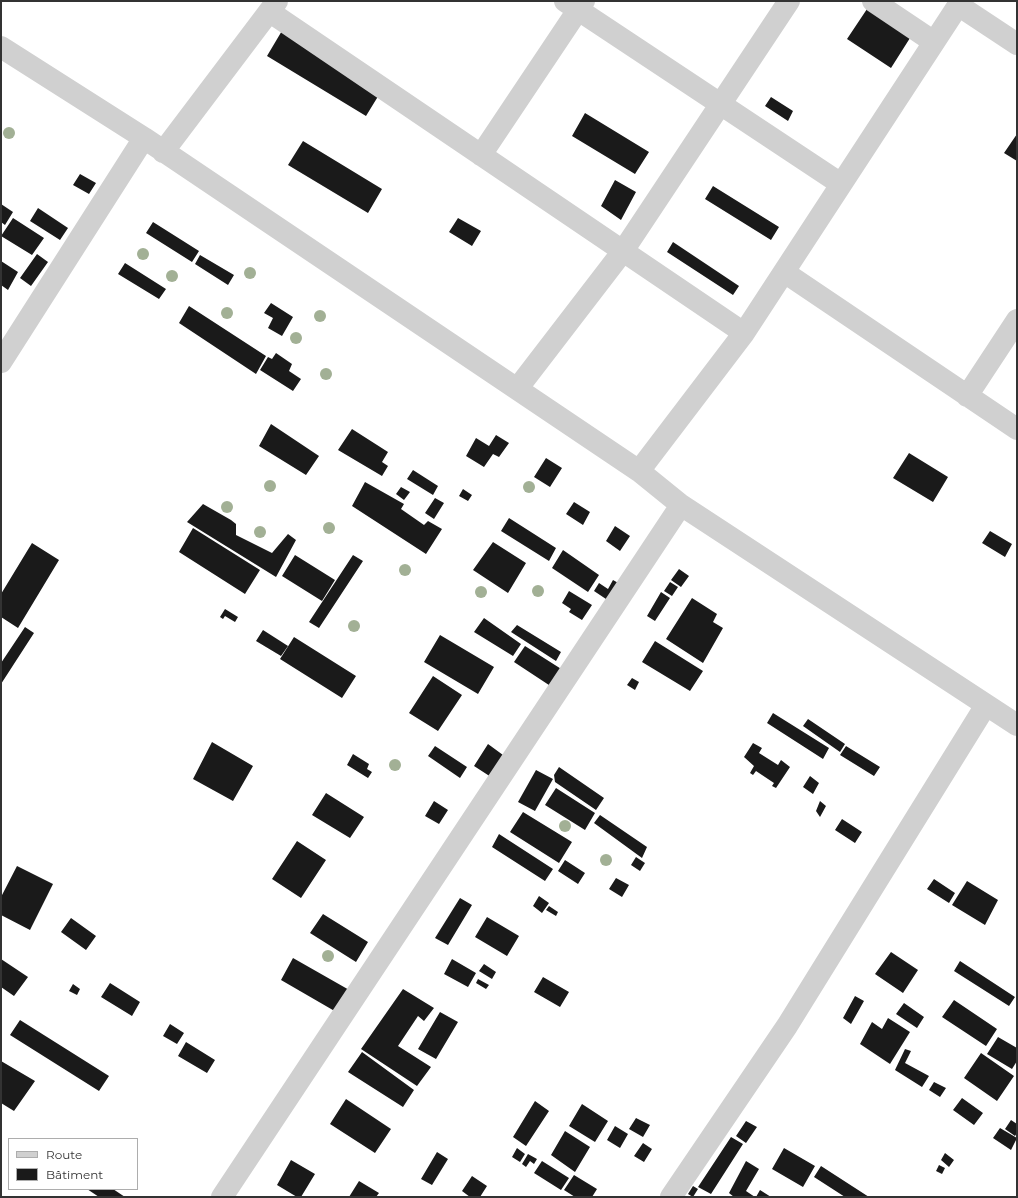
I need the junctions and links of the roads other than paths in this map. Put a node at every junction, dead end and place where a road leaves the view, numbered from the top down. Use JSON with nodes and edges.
{"nodes":[{"id":1,"x":789,"y":1,"type":"edge"},
{"id":2,"x":873,"y":1,"type":"edge"},
{"id":3,"x":959,"y":3,"type":"edge"},
{"id":4,"x":576,"y":4,"type":"edge"},
{"id":5,"x":273,"y":6,"type":"edge"},
{"id":6,"x":934,"y":42,"type":"junction"},
{"id":7,"x":1017,"y":44,"type":"edge"},
{"id":8,"x":1,"y":47,"type":"edge"},
{"id":9,"x":720,"y":104,"type":"junction"},
{"id":10,"x":144,"y":138,"type":"junction"},
{"id":11,"x":163,"y":152,"type":"junction"},
{"id":12,"x":481,"y":155,"type":"junction"},
{"id":13,"x":841,"y":184,"type":"junction"},
{"id":14,"x":623,"y":251,"type":"junction"},
{"id":15,"x":784,"y":272,"type":"junction"},
{"id":16,"x":1017,"y":320,"type":"edge"},
{"id":17,"x":744,"y":333,"type":"junction"},
{"id":18,"x":1,"y":362,"type":"edge"},
{"id":19,"x":517,"y":389,"type":"junction"},
{"id":20,"x":967,"y":396,"type":"junction"},
{"id":21,"x":1017,"y":430,"type":"edge"},
{"id":22,"x":639,"y":471,"type":"junction"},
{"id":23,"x":681,"y":505,"type":"junction"},
{"id":24,"x":986,"y":705,"type":"junction"},
{"id":25,"x":1017,"y":725,"type":"edge"},
{"id":26,"x":222,"y":1197,"type":"edge"},
{"id":27,"x":671,"y":1197,"type":"edge"}],
"edges":[{"from":1,"to":9,"type":"street"},
{"from":2,"to":6,"type":"street"},
{"from":3,"to":6,"type":"street"},
{"from":3,"to":7,"type":"street"},
{"from":4,"to":9,"type":"street"},
{"from":4,"to":12,"type":"street"},
{"from":5,"to":11,"type":"street"},
{"from":5,"to":12,"type":"street"},
{"from":6,"to":13,"type":"street"},
{"from":8,"to":10,"type":"street"},
{"from":9,"to":13,"type":"street"},
{"from":9,"to":14,"type":"street"},
{"from":10,"to":11,"type":"street"},
{"from":10,"to":18,"type":"street"},
{"from":11,"to":19,"type":"street"},
{"from":12,"to":14,"type":"street"},
{"from":13,"to":15,"type":"street"},
{"from":14,"to":17,"type":"street"},
{"from":14,"to":19,"type":"street"},
{"from":15,"to":17,"type":"street"},
{"from":15,"to":20,"type":"street"},
{"from":16,"to":20,"type":"street"},
{"from":17,"to":22,"type":"street"},
{"from":19,"to":22,"type":"street"},
{"from":20,"to":21,"type":"street"},
{"from":22,"to":23,"type":"street"},
{"from":23,"to":24,"type":"street"},
{"from":23,"to":26,"type":"street"},
{"from":24,"to":25,"type":"street"},
{"from":24,"to":27,"type":"street"}]}
